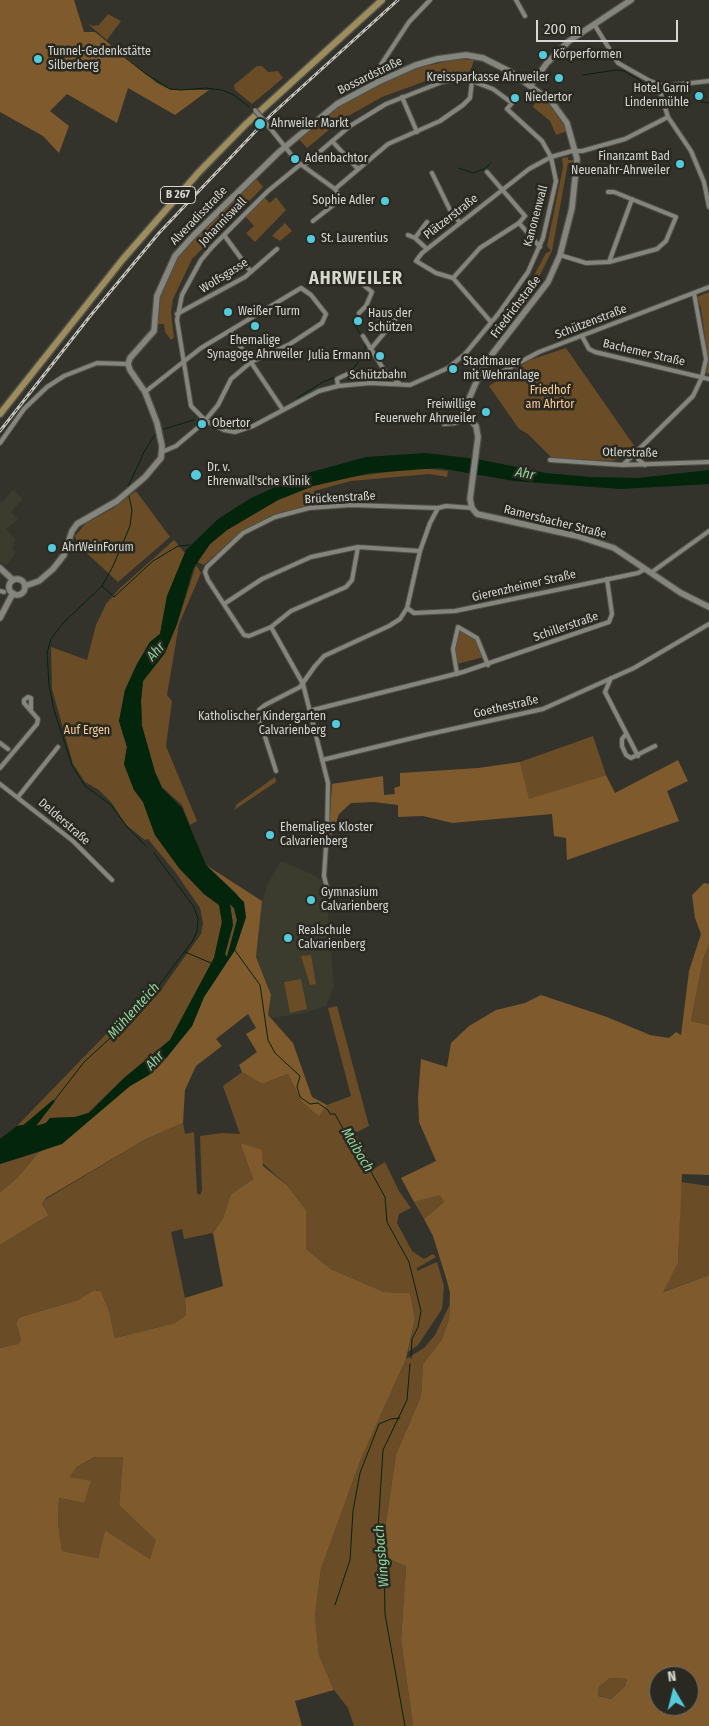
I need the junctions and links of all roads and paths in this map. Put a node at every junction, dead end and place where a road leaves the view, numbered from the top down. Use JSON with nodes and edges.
{"nodes":[{"id":1,"x":382,"y":0,"type":"edge"},
{"id":2,"x":430,"y":0,"type":"edge"},
{"id":3,"x":516,"y":0,"type":"edge"},
{"id":4,"x":631,"y":0,"type":"edge"},
{"id":5,"x":525,"y":16,"type":"dead end"},
{"id":6,"x":593,"y":24,"type":"junction"},
{"id":7,"x":472,"y":81,"type":"junction"},
{"id":8,"x":709,"y":81,"type":"edge"},
{"id":9,"x":378,"y":82,"type":"junction"},
{"id":10,"x":531,"y":85,"type":"junction"},
{"id":11,"x":658,"y":85,"type":"junction"},
{"id":12,"x":402,"y":97,"type":"junction"},
{"id":13,"x":254,"y":109,"type":"dead end"},
{"id":14,"x":668,"y":117,"type":"junction"},
{"id":15,"x":417,"y":132,"type":"junction"},
{"id":16,"x":332,"y":141,"type":"junction"},
{"id":17,"x":285,"y":147,"type":"junction"},
{"id":18,"x":577,"y":151,"type":"junction"},
{"id":19,"x":551,"y":157,"type":"junction"},
{"id":20,"x":298,"y":162,"type":"junction"},
{"id":21,"x":358,"y":169,"type":"junction"},
{"id":22,"x":487,"y":172,"type":"dead end"},
{"id":23,"x":432,"y":173,"type":"dead end"},
{"id":24,"x":335,"y":190,"type":"junction"},
{"id":25,"x":501,"y":190,"type":"junction"},
{"id":26,"x":608,"y":192,"type":"dead end"},
{"id":27,"x":632,"y":199,"type":"junction"},
{"id":28,"x":709,"y":207,"type":"edge"},
{"id":29,"x":313,"y":221,"type":"dead end"},
{"id":30,"x":427,"y":222,"type":"dead end"},
{"id":31,"x":519,"y":223,"type":"junction"},
{"id":32,"x":460,"y":224,"type":"junction"},
{"id":33,"x":408,"y":235,"type":"dead end"},
{"id":34,"x":224,"y":236,"type":"junction"},
{"id":35,"x":415,"y":238,"type":"junction"},
{"id":36,"x":540,"y":247,"type":"junction"},
{"id":37,"x":427,"y":248,"type":"junction"},
{"id":38,"x":277,"y":249,"type":"dead end"},
{"id":39,"x":560,"y":255,"type":"junction"},
{"id":40,"x":609,"y":262,"type":"junction"},
{"id":41,"x":251,"y":272,"type":"junction"},
{"id":42,"x":453,"y":278,"type":"junction"},
{"id":43,"x":361,"y":283,"type":"dead end"},
{"id":44,"x":709,"y":287,"type":"edge"},
{"id":45,"x":694,"y":293,"type":"junction"},
{"id":46,"x":366,"y":306,"type":"junction"},
{"id":47,"x":359,"y":313,"type":"dead end"},
{"id":48,"x":177,"y":314,"type":"junction"},
{"id":49,"x":380,"y":319,"type":"tunnel mouth"},
{"id":50,"x":396,"y":320,"type":"dead end"},
{"id":51,"x":492,"y":322,"type":"junction"},
{"id":52,"x":230,"y":331,"type":"junction"},
{"id":53,"x":363,"y":336,"type":"dead end"},
{"id":54,"x":582,"y":336,"type":"junction"},
{"id":55,"x":371,"y":347,"type":"junction"},
{"id":56,"x":365,"y":356,"type":"dead end"},
{"id":57,"x":466,"y":356,"type":"junction"},
{"id":58,"x":458,"y":359,"type":"junction"},
{"id":59,"x":184,"y":362,"type":"junction"},
{"id":60,"x":251,"y":362,"type":"junction"},
{"id":61,"x":128,"y":364,"type":"junction"},
{"id":62,"x":462,"y":365,"type":"dead end"},
{"id":63,"x":354,"y":371,"type":"dead end"},
{"id":64,"x":480,"y":374,"type":"junction"},
{"id":65,"x":702,"y":377,"type":"junction"},
{"id":66,"x":709,"y":379,"type":"edge"},
{"id":67,"x":402,"y":385,"type":"junction"},
{"id":68,"x":338,"y":386,"type":"junction"},
{"id":69,"x":144,"y":392,"type":"junction"},
{"id":70,"x":284,"y":410,"type":"junction"},
{"id":71,"x":0,"y":414,"type":"edge"},
{"id":72,"x":467,"y":418,"type":"junction"},
{"id":73,"x":203,"y":423,"type":"junction"},
{"id":74,"x":444,"y":424,"type":"dead end"},
{"id":75,"x":0,"y":443,"type":"edge"},
{"id":76,"x":637,"y":451,"type":"junction"},
{"id":77,"x":162,"y":452,"type":"junction"},
{"id":78,"x":550,"y":460,"type":"dead end"},
{"id":79,"x":709,"y":462,"type":"edge"},
{"id":80,"x":623,"y":465,"type":"junction"},
{"id":81,"x":645,"y":465,"type":"junction"},
{"id":82,"x":450,"y":506,"type":"joint"},
{"id":83,"x":438,"y":508,"type":"junction"},
{"id":84,"x":472,"y":508,"type":"junction"},
{"id":85,"x":709,"y":531,"type":"edge"},
{"id":86,"x":358,"y":547,"type":"junction"},
{"id":87,"x":420,"y":551,"type":"junction"},
{"id":88,"x":0,"y":568,"type":"edge"},
{"id":89,"x":646,"y":568,"type":"junction"},
{"id":90,"x":652,"y":572,"type":"junction"},
{"id":91,"x":607,"y":579,"type":"junction"},
{"id":92,"x":14,"y":580,"type":"junction"},
{"id":93,"x":25,"y":586,"type":"junction"},
{"id":94,"x":13,"y":593,"type":"junction"},
{"id":95,"x":224,"y":604,"type":"junction"},
{"id":96,"x":709,"y":607,"type":"edge"},
{"id":97,"x":407,"y":608,"type":"junction"},
{"id":98,"x":0,"y":618,"type":"edge"},
{"id":99,"x":709,"y":624,"type":"edge"},
{"id":100,"x":271,"y":627,"type":"junction"},
{"id":101,"x":488,"y":665,"type":"junction"},
{"id":102,"x":457,"y":674,"type":"junction"},
{"id":103,"x":611,"y":678,"type":"junction"},
{"id":104,"x":303,"y":684,"type":"junction"},
{"id":105,"x":598,"y":685,"type":"junction"},
{"id":106,"x":606,"y":692,"type":"junction"},
{"id":107,"x":31,"y":711,"type":"dead end"},
{"id":108,"x":309,"y":711,"type":"junction"},
{"id":109,"x":626,"y":734,"type":"junction"},
{"id":110,"x":0,"y":744,"type":"edge"},
{"id":111,"x":655,"y":746,"type":"dead end"},
{"id":112,"x":58,"y":747,"type":"dead end"},
{"id":113,"x":8,"y":750,"type":"dead end"},
{"id":114,"x":638,"y":756,"type":"junction"},
{"id":115,"x":322,"y":760,"type":"junction"},
{"id":116,"x":0,"y":768,"type":"edge"},
{"id":117,"x":276,"y":771,"type":"dead end"},
{"id":118,"x":0,"y":784,"type":"edge"},
{"id":119,"x":18,"y":796,"type":"junction"},
{"id":120,"x":112,"y":880,"type":"dead end"},
{"id":121,"x":327,"y":888,"type":"dead end"}],
"edges":[{"from":1,"to":71,"type":"main road","number":"B 267"},
{"from":2,"to":9,"type":"street"},
{"from":3,"to":5,"type":"street"},
{"from":4,"to":6,"type":"street"},
{"from":6,"to":10,"type":"street"},
{"from":6,"to":11,"type":"street"},
{"from":7,"to":12,"type":"street","name":"Johanniswall"},
{"from":7,"to":15,"type":"street"},
{"from":7,"to":19,"type":"street","name":"Kanonenwall"},
{"from":8,"to":11,"type":"street"},
{"from":9,"to":10,"type":"street","name":"Bossardstraße"},
{"from":9,"to":17,"type":"street","name":"Bossardstraße"},
{"from":10,"to":18,"type":"street","name":"Friedrichstraße"},
{"from":11,"to":14,"type":"street"},
{"from":12,"to":15,"type":"street"},
{"from":12,"to":16,"type":"street","name":"Johanniswall"},
{"from":13,"to":17,"type":"street","bridge":true},
{"from":14,"to":18,"type":"street","name":"Plätzerstraße"},
{"from":14,"to":28,"type":"street"},
{"from":15,"to":21,"type":"street"},
{"from":16,"to":20,"type":"street","name":"Johanniswall"},
{"from":16,"to":21,"type":"street"},
{"from":17,"to":20,"type":"street"},
{"from":17,"to":61,"type":"street","name":"Alveradisstraße"},
{"from":18,"to":19,"type":"street","name":"Plätzerstraße"},
{"from":18,"to":39,"type":"street","name":"Friedrichstraße"},
{"from":19,"to":25,"type":"street","name":"Plätzerstraße"},
{"from":19,"to":36,"type":"street","name":"Kanonenwall"},
{"from":20,"to":24,"type":"street"},
{"from":20,"to":34,"type":"street","name":"Johanniswall"},
{"from":21,"to":24,"type":"street"},
{"from":22,"to":25,"type":"street"},
{"from":23,"to":32,"type":"street"},
{"from":24,"to":29,"type":"street"},
{"from":25,"to":31,"type":"street"},
{"from":25,"to":32,"type":"street","name":"Plätzerstraße"},
{"from":26,"to":27,"type":"street"},
{"from":27,"to":40,"type":"street"},
{"from":27,"to":40,"type":"street"},
{"from":30,"to":35,"type":"street"},
{"from":31,"to":36,"type":"street"},
{"from":31,"to":42,"type":"street"},
{"from":32,"to":37,"type":"street","name":"Plätzerstraße"},
{"from":33,"to":35,"type":"street"},
{"from":34,"to":41,"type":"street"},
{"from":34,"to":48,"type":"street","name":"Johanniswall"},
{"from":35,"to":37,"type":"street"},
{"from":36,"to":51,"type":"street","name":"Kanonenwall"},
{"from":37,"to":42,"type":"street","name":"Plätzerstraße"},
{"from":38,"to":41,"type":"street","name":"Wolfsgasse"},
{"from":39,"to":40,"type":"street"},
{"from":39,"to":64,"type":"street","name":"Friedrichstraße"},
{"from":41,"to":48,"type":"street","name":"Wolfsgasse"},
{"from":42,"to":51,"type":"street"},
{"from":43,"to":46,"type":"street"},
{"from":44,"to":45,"type":"street","name":"Schützenstraße"},
{"from":45,"to":54,"type":"street","name":"Schützenstraße"},
{"from":45,"to":65,"type":"street"},
{"from":46,"to":47,"type":"street"},
{"from":46,"to":49,"type":"street"},
{"from":48,"to":59,"type":"street","name":"Johanniswall"},
{"from":50,"to":55,"type":"street"},
{"from":51,"to":57,"type":"street","name":"Kanonenwall"},
{"from":52,"to":59,"type":"street"},
{"from":52,"to":60,"type":"street"},
{"from":52,"to":60,"type":"street"},
{"from":53,"to":55,"type":"street"},
{"from":54,"to":64,"type":"street","name":"Schützenstraße"},
{"from":54,"to":65,"type":"street","name":"Bachemer Straße"},
{"from":55,"to":56,"type":"street"},
{"from":55,"to":67,"type":"street"},
{"from":57,"to":58,"type":"street","name":"Schützbahn"},
{"from":57,"to":64,"type":"street"},
{"from":58,"to":62,"type":"street"},
{"from":58,"to":67,"type":"street","name":"Schützbahn"},
{"from":59,"to":69,"type":"street"},
{"from":59,"to":73,"type":"street","name":"Johanniswall"},
{"from":60,"to":70,"type":"street"},
{"from":60,"to":73,"type":"street"},
{"from":61,"to":69,"type":"street"},
{"from":61,"to":75,"type":"street"},
{"from":63,"to":68,"type":"street"},
{"from":64,"to":72,"type":"street"},
{"from":65,"to":66,"type":"street","name":"Bachemer Straße"},
{"from":65,"to":76,"type":"street"},
{"from":67,"to":68,"type":"street","name":"Schützbahn"},
{"from":68,"to":70,"type":"street","name":"Schützbahn"},
{"from":69,"to":77,"type":"street"},
{"from":70,"to":73,"type":"street","name":"Schützbahn"},
{"from":72,"to":74,"type":"street"},
{"from":72,"to":84,"type":"street"},
{"from":73,"to":77,"type":"street"},
{"from":76,"to":80,"type":"street"},
{"from":76,"to":81,"type":"street"},
{"from":77,"to":93,"type":"street"},
{"from":78,"to":80,"type":"street","name":"Otlerstraße"},
{"from":79,"to":81,"type":"street","name":"Otlerstraße"},
{"from":80,"to":81,"type":"street","name":"Otlerstraße"},
{"from":82,"to":83,"type":"street","name":"Brückenstraße"},
{"from":82,"to":84,"type":"street","name":"Ramersbacher Straße"},
{"from":83,"to":87,"type":"street"},
{"from":83,"to":95,"type":"street","name":"Brückenstraße"},
{"from":84,"to":89,"type":"street","name":"Ramersbacher Straße"},
{"from":85,"to":90,"type":"street"},
{"from":86,"to":87,"type":"street"},
{"from":86,"to":95,"type":"street"},
{"from":86,"to":100,"type":"street"},
{"from":87,"to":97,"type":"street"},
{"from":88,"to":92,"type":"street"},
{"from":89,"to":90,"type":"street","name":"Ramersbacher Straße"},
{"from":89,"to":91,"type":"street","name":"Gierenzheimer Straße"},
{"from":90,"to":96,"type":"street","name":"Ramersbacher Straße"},
{"from":91,"to":97,"type":"street","name":"Gierenzheimer Straße"},
{"from":91,"to":101,"type":"street","name":"Schillerstraße"},
{"from":92,"to":93,"type":"street"},
{"from":92,"to":94,"type":"street"},
{"from":93,"to":94,"type":"street"},
{"from":94,"to":98,"type":"street"},
{"from":95,"to":100,"type":"street"},
{"from":97,"to":104,"type":"street"},
{"from":99,"to":103,"type":"street","name":"Goethestraße"},
{"from":100,"to":104,"type":"street"},
{"from":101,"to":102,"type":"street","name":"Schillerstraße"},
{"from":101,"to":102,"type":"street"},
{"from":102,"to":108,"type":"street","name":"Schillerstraße"},
{"from":103,"to":105,"type":"street","name":"Goethestraße"},
{"from":103,"to":106,"type":"street"},
{"from":104,"to":108,"type":"street"},
{"from":104,"to":117,"type":"street"},
{"from":105,"to":106,"type":"street"},
{"from":105,"to":115,"type":"street","name":"Goethestraße"},
{"from":106,"to":109,"type":"street"},
{"from":107,"to":116,"type":"street"},
{"from":108,"to":115,"type":"street"},
{"from":109,"to":114,"type":"street"},
{"from":109,"to":114,"type":"street"},
{"from":110,"to":113,"type":"street"},
{"from":111,"to":114,"type":"street"},
{"from":112,"to":119,"type":"street"},
{"from":115,"to":121,"type":"street"},
{"from":118,"to":119,"type":"street","name":"Delderstraße"},
{"from":119,"to":120,"type":"street","name":"Delderstraße"}]}
